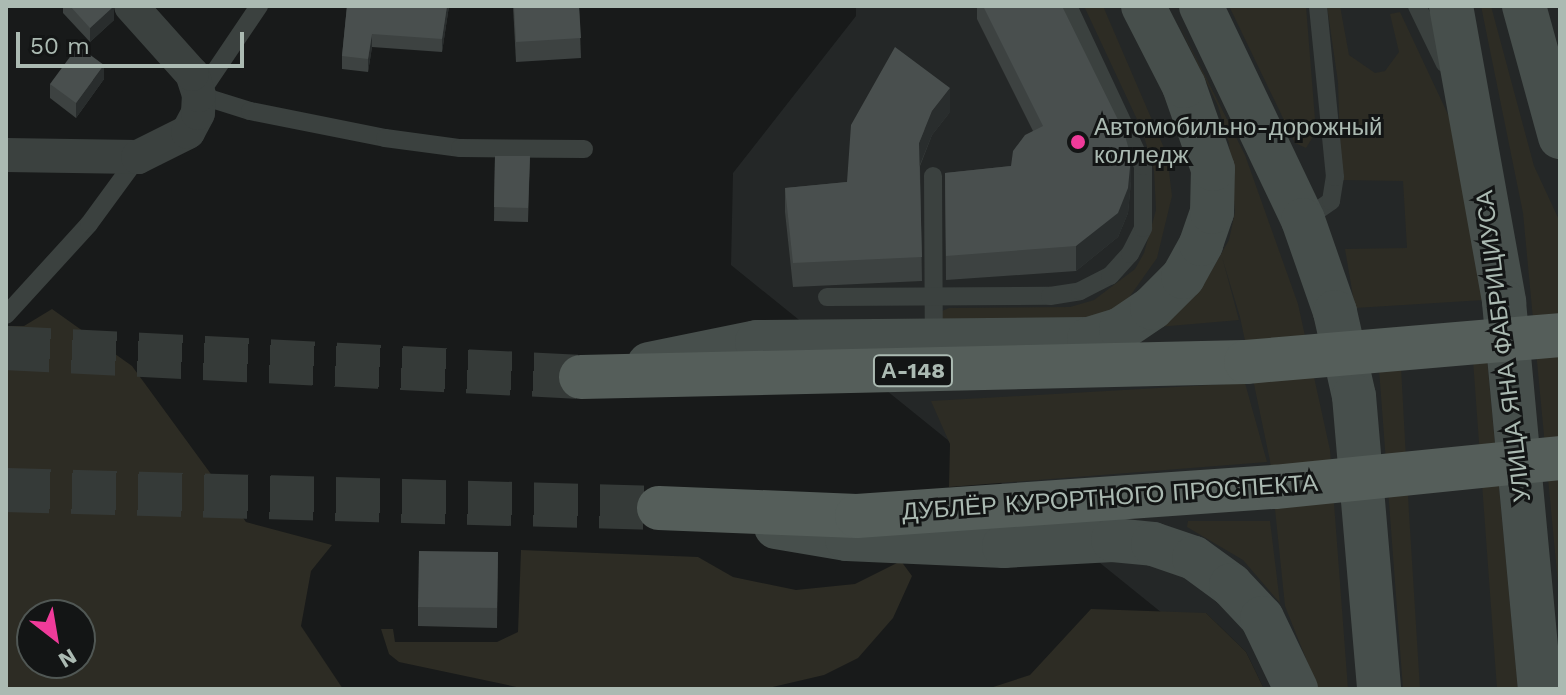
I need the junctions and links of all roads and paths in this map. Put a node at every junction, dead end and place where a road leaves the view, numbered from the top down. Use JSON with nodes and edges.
{"nodes":[{"id":1,"x":131,"y":6,"type":"edge"},
{"id":2,"x":259,"y":6,"type":"edge"},
{"id":3,"x":1068,"y":6,"type":"edge"},
{"id":4,"x":1143,"y":6,"type":"edge"},
{"id":5,"x":1201,"y":6,"type":"edge"},
{"id":6,"x":1318,"y":6,"type":"edge"},
{"id":7,"x":1417,"y":6,"type":"edge"},
{"id":8,"x":1451,"y":6,"type":"edge"},
{"id":9,"x":1524,"y":6,"type":"edge"},
{"id":10,"x":199,"y":95,"type":"junction"},
{"id":11,"x":1474,"y":124,"type":"junction"},
{"id":12,"x":1560,"y":137,"type":"edge"},
{"id":13,"x":584,"y":149,"type":"dead end"},
{"id":14,"x":6,"y":155,"type":"edge"},
{"id":15,"x":138,"y":157,"type":"junction"},
{"id":16,"x":933,"y":176,"type":"dead end"},
{"id":17,"x":1303,"y":220,"type":"junction"},
{"id":18,"x":934,"y":296,"type":"junction"},
{"id":19,"x":827,"y":297,"type":"dead end"},
{"id":20,"x":6,"y":315,"type":"edge"},
{"id":21,"x":1560,"y":335,"type":"edge"},
{"id":22,"x":934,"y":341,"type":"junction"},
{"id":23,"x":1560,"y":458,"type":"edge"},
{"id":24,"x":1296,"y":689,"type":"edge"},
{"id":25,"x":1379,"y":689,"type":"edge"},
{"id":26,"x":1540,"y":689,"type":"edge"}],
"edges":[{"from":1,"to":10,"type":"street"},
{"from":2,"to":10,"type":"lane"},
{"from":3,"to":18,"type":"lane"},
{"from":4,"to":22,"type":"main road","number":"А-148"},
{"from":5,"to":17,"type":"main road"},
{"from":6,"to":17,"type":"lane"},
{"from":7,"to":11,"type":"lane"},
{"from":8,"to":11,"type":"main road","name":"УЛИЦА ЯНА ФАБРИЦИУСА"},
{"from":9,"to":12,"type":"main road"},
{"from":10,"to":13,"type":"lane"},
{"from":10,"to":15,"type":"street"},
{"from":11,"to":26,"type":"main road","name":"УЛИЦА ЯНА ФАБРИЦИУСА"},
{"from":14,"to":15,"type":"street"},
{"from":15,"to":20,"type":"lane"},
{"from":16,"to":18,"type":"lane"},
{"from":17,"to":25,"type":"main road"},
{"from":18,"to":19,"type":"lane"},
{"from":18,"to":22,"type":"lane"},
{"from":21,"to":22,"type":"main road","number":"А-148","bridge":true},
{"from":23,"to":24,"type":"main road","name":"ДУБЛЁР КУРОРТНОГО ПРОСПЕКТА","bridge":true}]}
